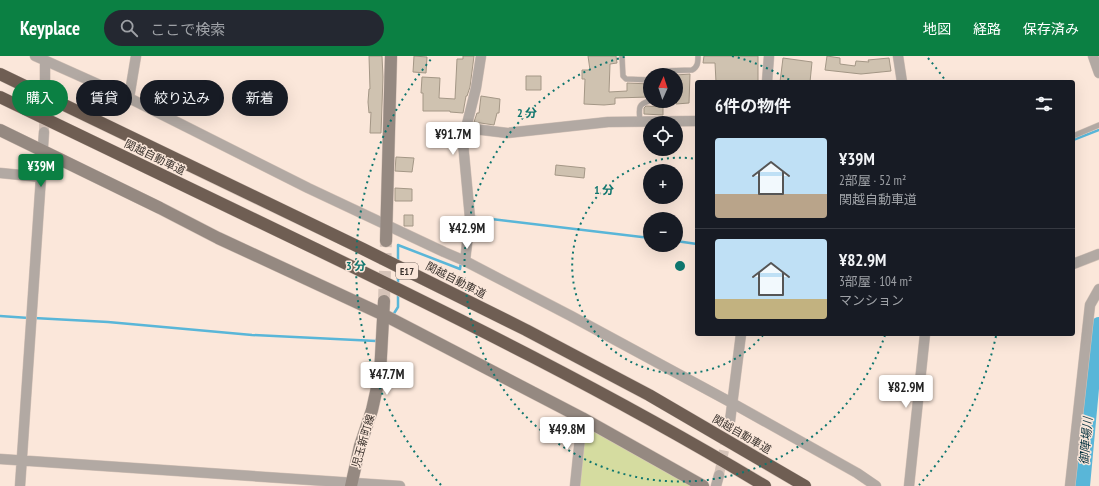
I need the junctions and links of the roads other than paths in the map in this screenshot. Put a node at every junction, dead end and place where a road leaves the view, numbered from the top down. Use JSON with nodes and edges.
{"nodes":[{"id":1,"x":35,"y":56,"type":"edge"},
{"id":2,"x":136,"y":56,"type":"edge"},
{"id":3,"x":392,"y":56,"type":"edge"},
{"id":4,"x":481,"y":56,"type":"edge"},
{"id":5,"x":622,"y":56,"type":"edge"},
{"id":6,"x":698,"y":56,"type":"edge"},
{"id":7,"x":769,"y":56,"type":"edge"},
{"id":8,"x":898,"y":56,"type":"edge"},
{"id":9,"x":1093,"y":56,"type":"edge"},
{"id":10,"x":45,"y":61,"type":"junction"},
{"id":11,"x":683,"y":70,"type":"edge"},
{"id":12,"x":1099,"y":73,"type":"edge"},
{"id":13,"x":0,"y":74,"type":"edge"},
{"id":14,"x":45,"y":80,"type":"tunnel mouth"},
{"id":15,"x":88,"y":80,"type":"edge"},
{"id":16,"x":132,"y":80,"type":"edge"},
{"id":17,"x":643,"y":80,"type":"edge"},
{"id":18,"x":767,"y":80,"type":"edge"},
{"id":19,"x":902,"y":80,"type":"edge"},
{"id":20,"x":0,"y":97,"type":"edge"},
{"id":21,"x":132,"y":100,"type":"edge"},
{"id":22,"x":643,"y":103,"type":"edge"},
{"id":23,"x":640,"y":121,"type":"junction"},
{"id":24,"x":695,"y":121,"type":"edge"},
{"id":25,"x":1099,"y":125,"type":"edge"},
{"id":26,"x":466,"y":128,"type":"junction"},
{"id":27,"x":0,"y":130,"type":"edge"},
{"id":28,"x":44,"y":132,"type":"tunnel mouth"},
{"id":29,"x":1075,"y":135,"type":"edge"},
{"id":30,"x":43,"y":150,"type":"junction"},
{"id":31,"x":0,"y":174,"type":"edge"},
{"id":32,"x":41,"y":176,"type":"junction"},
{"id":33,"x":386,"y":225,"type":"junction"},
{"id":34,"x":386,"y":241,"type":"tunnel mouth"},
{"id":35,"x":1099,"y":254,"type":"edge"},
{"id":36,"x":465,"y":261,"type":"junction"},
{"id":37,"x":1075,"y":263,"type":"edge"},
{"id":38,"x":1099,"y":289,"type":"edge"},
{"id":39,"x":384,"y":301,"type":"tunnel mouth"},
{"id":40,"x":384,"y":315,"type":"junction"},
{"id":41,"x":741,"y":336,"type":"edge"},
{"id":42,"x":925,"y":336,"type":"edge"},
{"id":43,"x":732,"y":403,"type":"junction"},
{"id":44,"x":582,"y":418,"type":"junction"},
{"id":45,"x":730,"y":421,"type":"tunnel mouth"},
{"id":46,"x":0,"y":459,"type":"edge"},
{"id":47,"x":21,"y":460,"type":"junction"},
{"id":48,"x":719,"y":475,"type":"tunnel mouth"},
{"id":49,"x":351,"y":484,"type":"edge"},
{"id":50,"x":20,"y":486,"type":"edge"},
{"id":51,"x":400,"y":486,"type":"edge"},
{"id":52,"x":575,"y":486,"type":"edge"},
{"id":53,"x":703,"y":486,"type":"edge"},
{"id":54,"x":716,"y":486,"type":"edge"},
{"id":55,"x":765,"y":486,"type":"edge"},
{"id":56,"x":805,"y":486,"type":"edge"},
{"id":57,"x":876,"y":486,"type":"edge"},
{"id":58,"x":908,"y":486,"type":"edge"},
{"id":59,"x":1070,"y":486,"type":"edge"}],
"edges":[{"from":1,"to":10,"type":"street"},
{"from":2,"to":16,"type":"street"},
{"from":3,"to":33,"type":"street"},
{"from":4,"to":26,"type":"street"},
{"from":5,"to":17,"type":"lane"},
{"from":6,"to":11,"type":"lane"},
{"from":7,"to":18,"type":"street"},
{"from":8,"to":19,"type":"street"},
{"from":9,"to":12,"type":"street"},
{"from":10,"to":14,"type":"street"},
{"from":10,"to":15,"type":"street"},
{"from":13,"to":56,"type":"highway","name":"関越自動車道","number":"E17"},
{"from":20,"to":55,"type":"highway","name":"関越自動車道","number":"E17"},
{"from":21,"to":33,"type":"street"},
{"from":22,"to":23,"type":"lane"},
{"from":23,"to":24,"type":"street"},
{"from":23,"to":26,"type":"street"},
{"from":25,"to":29,"type":"lane"},
{"from":26,"to":36,"type":"street"},
{"from":27,"to":30,"type":"street"},
{"from":28,"to":30,"type":"street"},
{"from":30,"to":32,"type":"street"},
{"from":30,"to":40,"type":"street"},
{"from":31,"to":32,"type":"street"},
{"from":32,"to":47,"type":"street"},
{"from":33,"to":34,"type":"street"},
{"from":33,"to":36,"type":"street"},
{"from":35,"to":37,"type":"street"},
{"from":36,"to":43,"type":"street"},
{"from":38,"to":59,"type":"street"},
{"from":39,"to":40,"type":"street","name":"児玉新町線"},
{"from":40,"to":44,"type":"street"},
{"from":40,"to":49,"type":"street","name":"児玉新町線"},
{"from":41,"to":43,"type":"street"},
{"from":42,"to":58,"type":"street"},
{"from":43,"to":45,"type":"street"},
{"from":43,"to":57,"type":"street"},
{"from":44,"to":52,"type":"street"},
{"from":44,"to":53,"type":"street"},
{"from":46,"to":47,"type":"street"},
{"from":47,"to":49,"type":"street"},
{"from":47,"to":50,"type":"street"},
{"from":48,"to":54,"type":"street"},
{"from":49,"to":51,"type":"street"}]}
